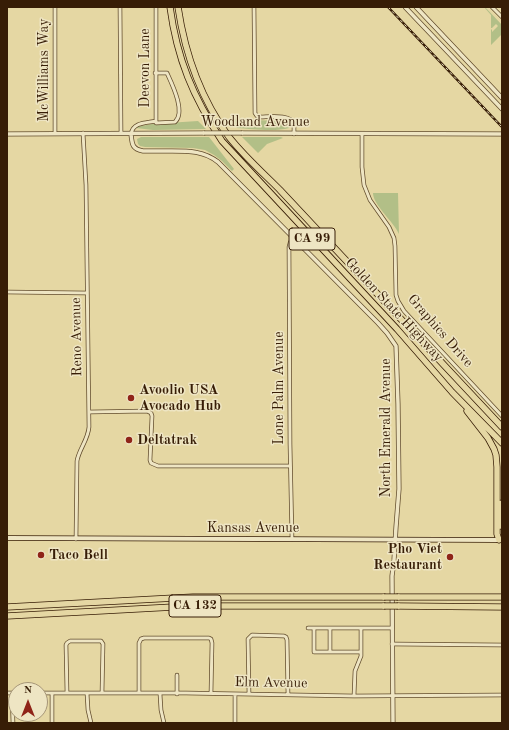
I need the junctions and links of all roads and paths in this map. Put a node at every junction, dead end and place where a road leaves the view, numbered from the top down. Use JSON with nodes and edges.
{"nodes":[{"id":1,"x":55,"y":7,"type":"edge"},
{"id":2,"x":120,"y":7,"type":"edge"},
{"id":3,"x":170,"y":7,"type":"edge"},
{"id":4,"x":178,"y":7,"type":"edge"},
{"id":5,"x":254,"y":7,"type":"edge"},
{"id":6,"x":405,"y":7,"type":"edge"},
{"id":7,"x":416,"y":7,"type":"edge"},
{"id":8,"x":492,"y":7,"type":"edge"},
{"id":9,"x":156,"y":8,"type":"dead end"},
{"id":10,"x":502,"y":17,"type":"edge"},
{"id":11,"x":155,"y":73,"type":"junction"},
{"id":12,"x":502,"y":98,"type":"edge"},
{"id":13,"x":502,"y":110,"type":"edge"},
{"id":14,"x":156,"y":121,"type":"junction"},
{"id":15,"x":56,"y":133,"type":"junction"},
{"id":16,"x":7,"y":134,"type":"edge"},
{"id":17,"x":83,"y":134,"type":"junction"},
{"id":18,"x":121,"y":134,"type":"junction"},
{"id":19,"x":131,"y":134,"type":"junction"},
{"id":20,"x":294,"y":134,"type":"junction"},
{"id":21,"x":362,"y":134,"type":"junction"},
{"id":22,"x":502,"y":134,"type":"edge"},
{"id":23,"x":293,"y":237,"type":"junction"},
{"id":24,"x":7,"y":292,"type":"edge"},
{"id":25,"x":87,"y":293,"type":"junction"},
{"id":26,"x":452,"y":392,"type":"junction"},
{"id":27,"x":89,"y":412,"type":"junction"},
{"id":28,"x":502,"y":416,"type":"edge"},
{"id":29,"x":502,"y":427,"type":"edge"},
{"id":30,"x":502,"y":443,"type":"edge"},
{"id":31,"x":290,"y":466,"type":"junction"},
{"id":32,"x":502,"y":503,"type":"edge"},
{"id":33,"x":7,"y":538,"type":"edge"},
{"id":34,"x":76,"y":538,"type":"junction"},
{"id":35,"x":292,"y":539,"type":"junction"},
{"id":36,"x":396,"y":539,"type":"junction"},
{"id":37,"x":499,"y":540,"type":"junction"},
{"id":38,"x":502,"y":597,"type":"edge"},
{"id":39,"x":7,"y":607,"type":"edge"},
{"id":40,"x":502,"y":608,"type":"edge"},
{"id":41,"x":7,"y":616,"type":"edge"},
{"id":42,"x":308,"y":628,"type":"dead end"},
{"id":43,"x":314,"y":628,"type":"junction"},
{"id":44,"x":330,"y":628,"type":"junction"},
{"id":45,"x":361,"y":628,"type":"junction"},
{"id":46,"x":392,"y":628,"type":"junction"},
{"id":47,"x":392,"y":644,"type":"junction"},
{"id":48,"x":502,"y":645,"type":"edge"},
{"id":49,"x":330,"y":652,"type":"junction"},
{"id":50,"x":361,"y":652,"type":"junction"},
{"id":51,"x":177,"y":675,"type":"dead end"},
{"id":52,"x":48,"y":693,"type":"edge"},
{"id":53,"x":52,"y":693,"type":"junction"},
{"id":54,"x":67,"y":693,"type":"junction"},
{"id":55,"x":87,"y":693,"type":"junction"},
{"id":56,"x":102,"y":693,"type":"junction"},
{"id":57,"x":211,"y":693,"type":"junction"},
{"id":58,"x":139,"y":694,"type":"junction"},
{"id":59,"x":160,"y":694,"type":"junction"},
{"id":60,"x":177,"y":694,"type":"junction"},
{"id":61,"x":235,"y":694,"type":"junction"},
{"id":62,"x":249,"y":694,"type":"junction"},
{"id":63,"x":288,"y":695,"type":"junction"},
{"id":64,"x":393,"y":695,"type":"junction"},
{"id":65,"x":502,"y":695,"type":"edge"},
{"id":66,"x":354,"y":696,"type":"junction"},
{"id":67,"x":52,"y":723,"type":"edge"},
{"id":68,"x":91,"y":723,"type":"edge"},
{"id":69,"x":164,"y":723,"type":"edge"},
{"id":70,"x":235,"y":723,"type":"edge"},
{"id":71,"x":392,"y":723,"type":"edge"}],
"edges":[{"from":1,"to":15,"type":"street","name":"McWilliams Way"},
{"from":2,"to":18,"type":"street"},
{"from":3,"to":26,"type":"highway","name":"Golden State Highway","number":"CA 99"},
{"from":4,"to":29,"type":"highway","name":"Golden State Highway","number":"CA 99"},
{"from":5,"to":20,"type":"street"},
{"from":6,"to":13,"type":"street"},
{"from":7,"to":12,"type":"street"},
{"from":8,"to":10,"type":"street"},
{"from":9,"to":11,"type":"street","name":"Deevon Lane"},
{"from":11,"to":14,"type":"street","name":"Deevon Lane"},
{"from":11,"to":14,"type":"street"},
{"from":14,"to":19,"type":"street","name":"Deevon Lane"},
{"from":15,"to":16,"type":"street","name":"Woodland Avenue"},
{"from":15,"to":17,"type":"street","name":"Woodland Avenue"},
{"from":17,"to":18,"type":"street","name":"Woodland Avenue"},
{"from":17,"to":25,"type":"street","name":"Reno Avenue"},
{"from":18,"to":19,"type":"street","name":"Woodland Avenue"},
{"from":19,"to":20,"type":"street","name":"Woodland Avenue","bridge":true},
{"from":19,"to":23,"type":"street","name":"North Emerald Avenue"},
{"from":20,"to":21,"type":"street","name":"Woodland Avenue"},
{"from":21,"to":22,"type":"street","name":"Woodland Avenue"},
{"from":21,"to":28,"type":"street","name":"Graphics Drive"},
{"from":23,"to":31,"type":"street","name":"Lone Palm Avenue"},
{"from":23,"to":36,"type":"street","name":"North Emerald Avenue"},
{"from":24,"to":25,"type":"street"},
{"from":25,"to":27,"type":"street","name":"Reno Avenue"},
{"from":26,"to":30,"type":"highway","name":"Golden State Highway","number":"CA 99"},
{"from":26,"to":37,"type":"highway"},
{"from":27,"to":31,"type":"street"},
{"from":27,"to":34,"type":"street","name":"Reno Avenue"},
{"from":31,"to":35,"type":"street","name":"Lone Palm Avenue"},
{"from":32,"to":37,"type":"highway"},
{"from":33,"to":34,"type":"main road","name":"Kansas Avenue"},
{"from":34,"to":35,"type":"main road","name":"Kansas Avenue"},
{"from":35,"to":36,"type":"main road","name":"Kansas Avenue"},
{"from":36,"to":37,"type":"main road","name":"Kansas Avenue"},
{"from":36,"to":46,"type":"street","name":"North Emerald Avenue"},
{"from":38,"to":39,"type":"highway","number":"CA 132","bridge":true},
{"from":40,"to":41,"type":"highway","number":"CA 132","bridge":true},
{"from":42,"to":43,"type":"street"},
{"from":43,"to":44,"type":"street"},
{"from":43,"to":49,"type":"street"},
{"from":44,"to":45,"type":"street"},
{"from":44,"to":49,"type":"street"},
{"from":45,"to":46,"type":"street"},
{"from":45,"to":50,"type":"street"},
{"from":46,"to":47,"type":"street","name":"North Emerald Avenue"},
{"from":47,"to":48,"type":"street"},
{"from":47,"to":64,"type":"street","name":"North Emerald Avenue"},
{"from":49,"to":50,"type":"street"},
{"from":50,"to":66,"type":"street"},
{"from":51,"to":60,"type":"street"},
{"from":52,"to":53,"type":"street","name":"Elm Avenue"},
{"from":53,"to":54,"type":"street","name":"Elm Avenue"},
{"from":53,"to":67,"type":"street"},
{"from":54,"to":55,"type":"street","name":"Elm Avenue"},
{"from":54,"to":56,"type":"street"},
{"from":55,"to":56,"type":"street","name":"Elm Avenue"},
{"from":55,"to":68,"type":"street"},
{"from":56,"to":58,"type":"street","name":"Elm Avenue"},
{"from":57,"to":58,"type":"street"},
{"from":57,"to":60,"type":"street","name":"Elm Avenue"},
{"from":57,"to":61,"type":"street","name":"Elm Avenue"},
{"from":58,"to":59,"type":"street","name":"Elm Avenue"},
{"from":59,"to":60,"type":"street","name":"Elm Avenue"},
{"from":59,"to":69,"type":"street"},
{"from":61,"to":62,"type":"street","name":"Elm Avenue"},
{"from":61,"to":70,"type":"street"},
{"from":62,"to":63,"type":"street","name":"Elm Avenue"},
{"from":62,"to":63,"type":"street"},
{"from":63,"to":66,"type":"street","name":"Elm Avenue"},
{"from":64,"to":65,"type":"street","name":"Elm Avenue"},
{"from":64,"to":66,"type":"street","name":"Elm Avenue"},
{"from":64,"to":71,"type":"street","name":"North Emerald Avenue"}]}
